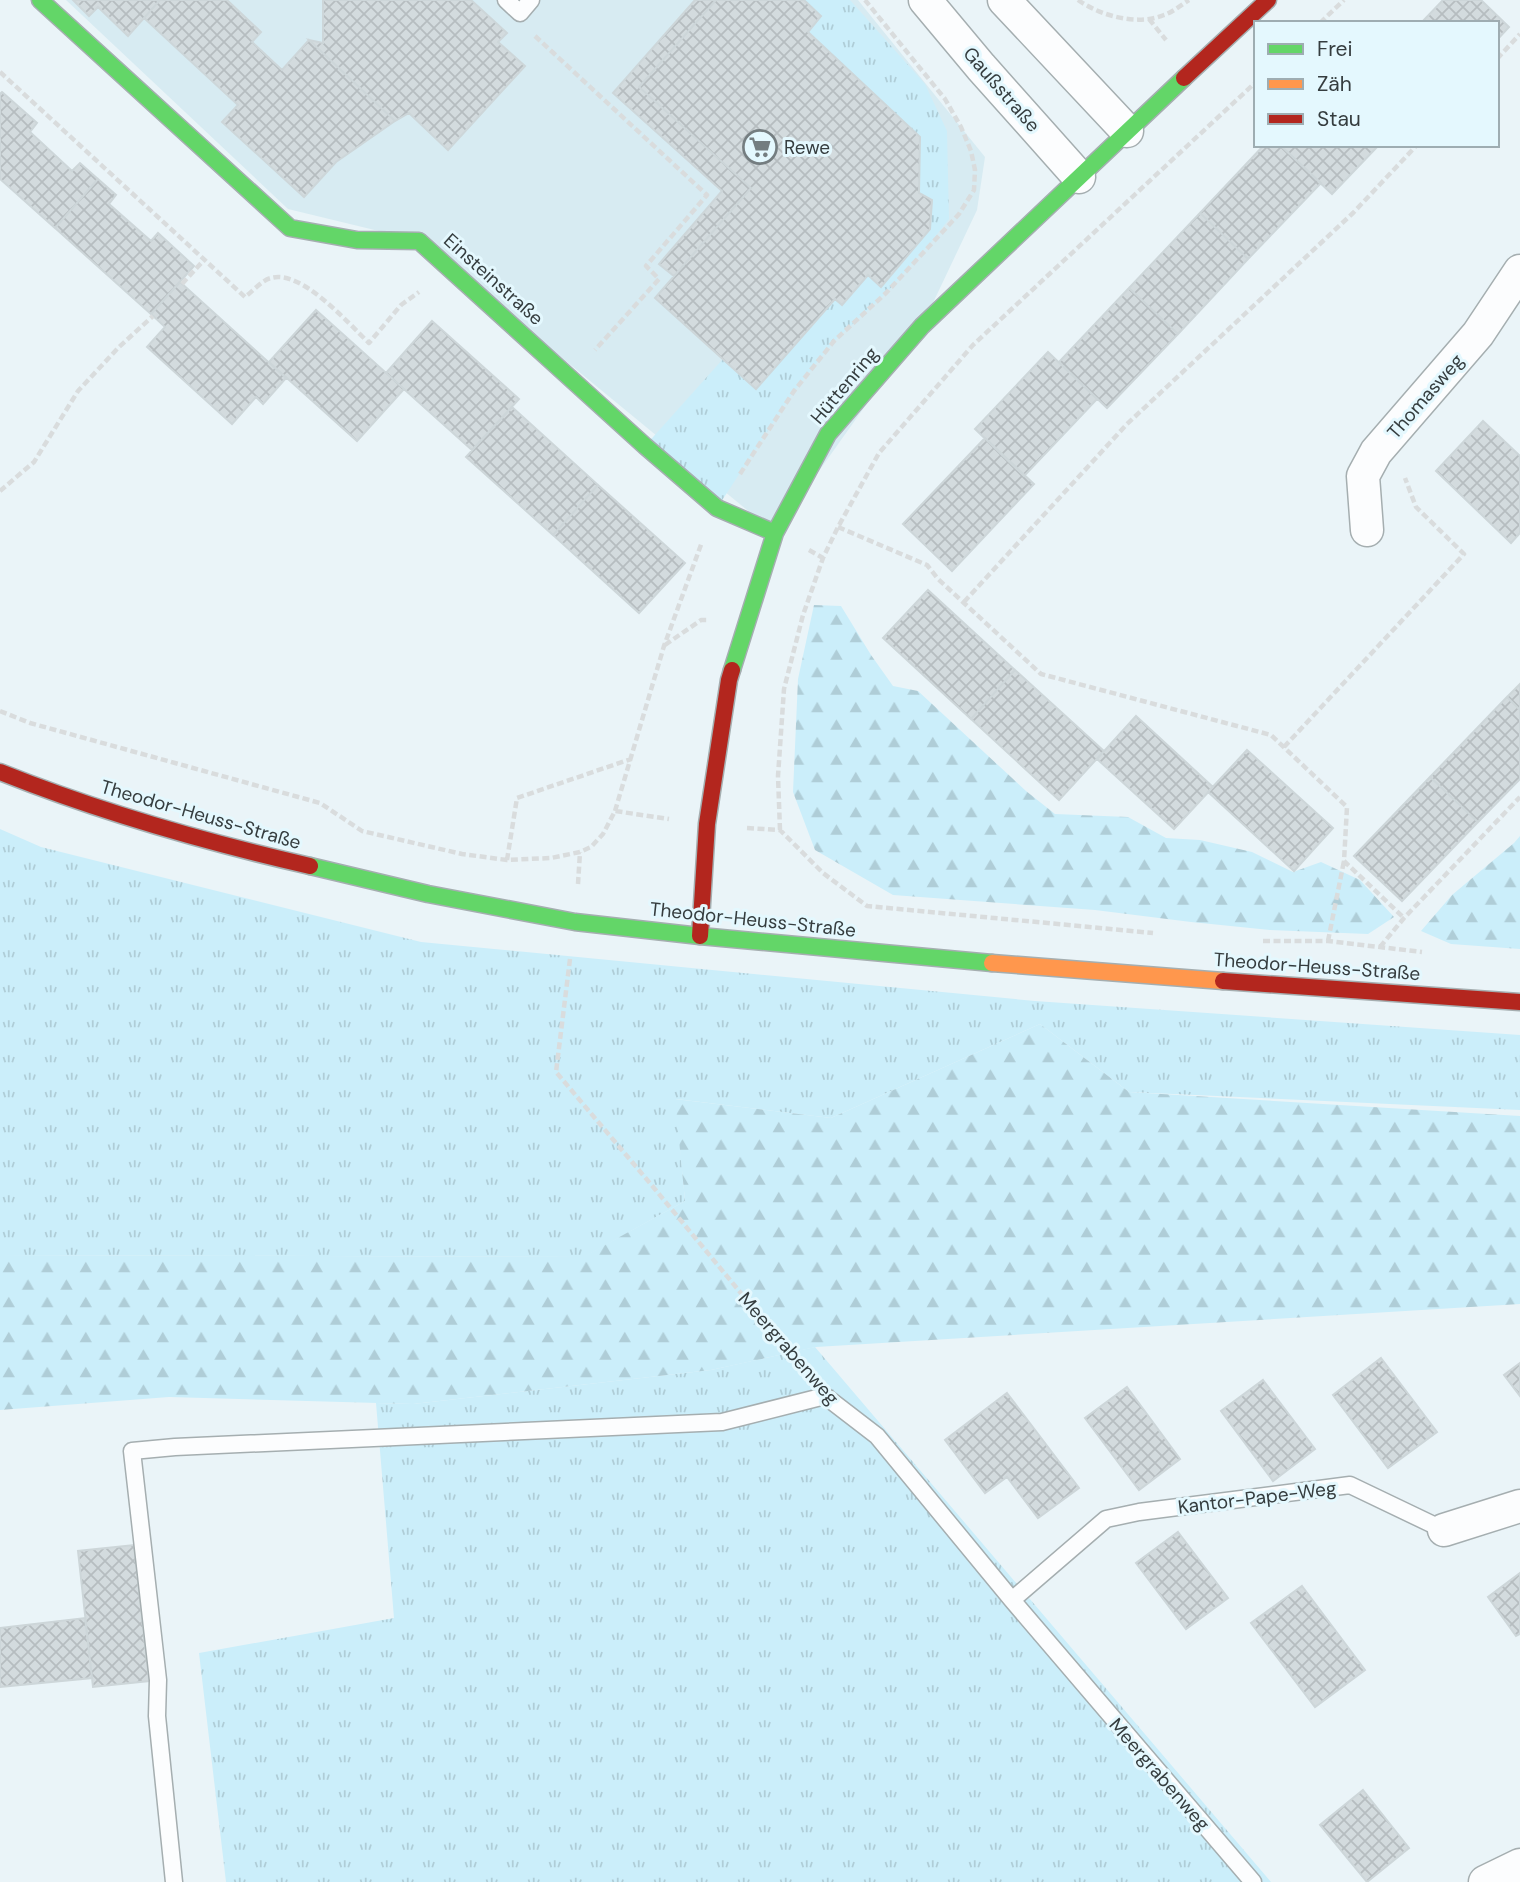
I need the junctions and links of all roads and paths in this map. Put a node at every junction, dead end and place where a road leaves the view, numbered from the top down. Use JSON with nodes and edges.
{"nodes":[{"id":1,"x":40,"y":0,"type":"edge"},
{"id":2,"x":506,"y":0,"type":"edge"},
{"id":3,"x":531,"y":0,"type":"edge"},
{"id":4,"x":865,"y":0,"type":"edge"},
{"id":5,"x":925,"y":0,"type":"edge"},
{"id":6,"x":1004,"y":0,"type":"edge"},
{"id":7,"x":1078,"y":0,"type":"edge"},
{"id":8,"x":1189,"y":0,"type":"edge"},
{"id":9,"x":1268,"y":0,"type":"edge"},
{"id":10,"x":1344,"y":0,"type":"edge"},
{"id":11,"x":1322,"y":21,"type":"edge"},
{"id":12,"x":526,"y":28,"type":"dead end"},
{"id":13,"x":1520,"y":34,"type":"edge"},
{"id":14,"x":1499,"y":57,"type":"edge"},
{"id":15,"x":0,"y":72,"type":"edge"},
{"id":16,"x":1254,"y":84,"type":"edge"},
{"id":17,"x":1126,"y":131,"type":"junction"},
{"id":18,"x":1415,"y":147,"type":"edge"},
{"id":19,"x":1079,"y":177,"type":"junction"},
{"id":20,"x":204,"y":260,"type":"junction"},
{"id":21,"x":1520,"y":271,"type":"edge"},
{"id":22,"x":181,"y":284,"type":"dead end"},
{"id":23,"x":430,"y":294,"type":"dead end"},
{"id":24,"x":153,"y":316,"type":"dead end"},
{"id":25,"x":570,"y":377,"type":"junction"},
{"id":26,"x":1408,"y":467,"type":"dead end"},
{"id":27,"x":0,"y":491,"type":"edge"},
{"id":28,"x":717,"y":509,"type":"junction"},
{"id":29,"x":838,"y":527,"type":"junction"},
{"id":30,"x":1367,"y":530,"type":"dead end"},
{"id":31,"x":775,"y":533,"type":"junction"},
{"id":32,"x":964,"y":602,"type":"junction"},
{"id":33,"x":0,"y":711,"type":"edge"},
{"id":34,"x":1284,"y":747,"type":"junction"},
{"id":35,"x":631,"y":759,"type":"junction"},
{"id":36,"x":0,"y":772,"type":"edge"},
{"id":37,"x":1520,"y":797,"type":"edge"},
{"id":38,"x":615,"y":811,"type":"dead end"},
{"id":39,"x":507,"y":860,"type":"junction"},
{"id":40,"x":1344,"y":861,"type":"junction"},
{"id":41,"x":1404,"y":918,"type":"junction"},
{"id":42,"x":575,"y":922,"type":"junction"},
{"id":43,"x":1157,"y":933,"type":"dead end"},
{"id":44,"x":700,"y":936,"type":"junction"},
{"id":45,"x":1252,"y":941,"type":"dead end"},
{"id":46,"x":1328,"y":941,"type":"junction"},
{"id":47,"x":1379,"y":948,"type":"junction"},
{"id":48,"x":1430,"y":953,"type":"dead end"},
{"id":49,"x":1520,"y":1002,"type":"edge"},
{"id":50,"x":825,"y":1395,"type":"junction"},
{"id":51,"x":1520,"y":1506,"type":"edge"},
{"id":52,"x":1444,"y":1530,"type":"joint"},
{"id":53,"x":1012,"y":1600,"type":"junction"},
{"id":54,"x":1520,"y":1865,"type":"edge"},
{"id":55,"x":174,"y":1882,"type":"edge"},
{"id":56,"x":1252,"y":1882,"type":"edge"},
{"id":57,"x":1485,"y":1882,"type":"edge"}],
"edges":[{"from":1,"to":25,"type":"street","name":"Einsteinstraße"},
{"from":2,"to":3,"type":"lane"},
{"from":4,"to":28,"type":"path"},
{"from":5,"to":19,"type":"street","name":"Gaußstraße"},
{"from":6,"to":17,"type":"street"},
{"from":7,"to":8,"type":"path"},
{"from":9,"to":17,"type":"street","name":"Hüttenring"},
{"from":10,"to":11,"type":"path"},
{"from":12,"to":25,"type":"path"},
{"from":13,"to":14,"type":"path"},
{"from":15,"to":20,"type":"path"},
{"from":16,"to":29,"type":"path"},
{"from":17,"to":19,"type":"street","name":"Hüttenring"},
{"from":18,"to":32,"type":"path"},
{"from":19,"to":31,"type":"street","name":"Hüttenring"},
{"from":20,"to":22,"type":"path"},
{"from":20,"to":23,"type":"path"},
{"from":21,"to":30,"type":"street","name":"Thomasweg"},
{"from":24,"to":27,"type":"path"},
{"from":25,"to":28,"type":"street","name":"Einsteinstraße"},
{"from":26,"to":34,"type":"path"},
{"from":28,"to":31,"type":"street","name":"Einsteinstraße"},
{"from":28,"to":35,"type":"path"},
{"from":29,"to":32,"type":"path"},
{"from":29,"to":43,"type":"path"},
{"from":31,"to":44,"type":"street","name":"Hüttenring"},
{"from":32,"to":34,"type":"path"},
{"from":33,"to":39,"type":"path"},
{"from":34,"to":40,"type":"path"},
{"from":35,"to":38,"type":"path"},
{"from":35,"to":39,"type":"path"},
{"from":36,"to":42,"type":"street","name":"Theodor-Heuss-Straße"},
{"from":37,"to":41,"type":"path"},
{"from":39,"to":42,"type":"path","name":"Meergrabenweg"},
{"from":40,"to":41,"type":"path"},
{"from":40,"to":46,"type":"path"},
{"from":41,"to":47,"type":"path"},
{"from":42,"to":44,"type":"street","name":"Theodor-Heuss-Straße"},
{"from":42,"to":50,"type":"path","name":"Meergrabenweg"},
{"from":44,"to":49,"type":"street","name":"Theodor-Heuss-Straße"},
{"from":45,"to":46,"type":"path"},
{"from":46,"to":47,"type":"path"},
{"from":47,"to":48,"type":"path"},
{"from":50,"to":53,"type":"lane","name":"Meergrabenweg"},
{"from":50,"to":55,"type":"lane"},
{"from":51,"to":52,"type":"street","name":"Kantor-Pape-Weg"},
{"from":52,"to":53,"type":"lane","name":"Kantor-Pape-Weg"},
{"from":53,"to":56,"type":"lane","name":"Meergrabenweg"},
{"from":54,"to":57,"type":"street"}]}
